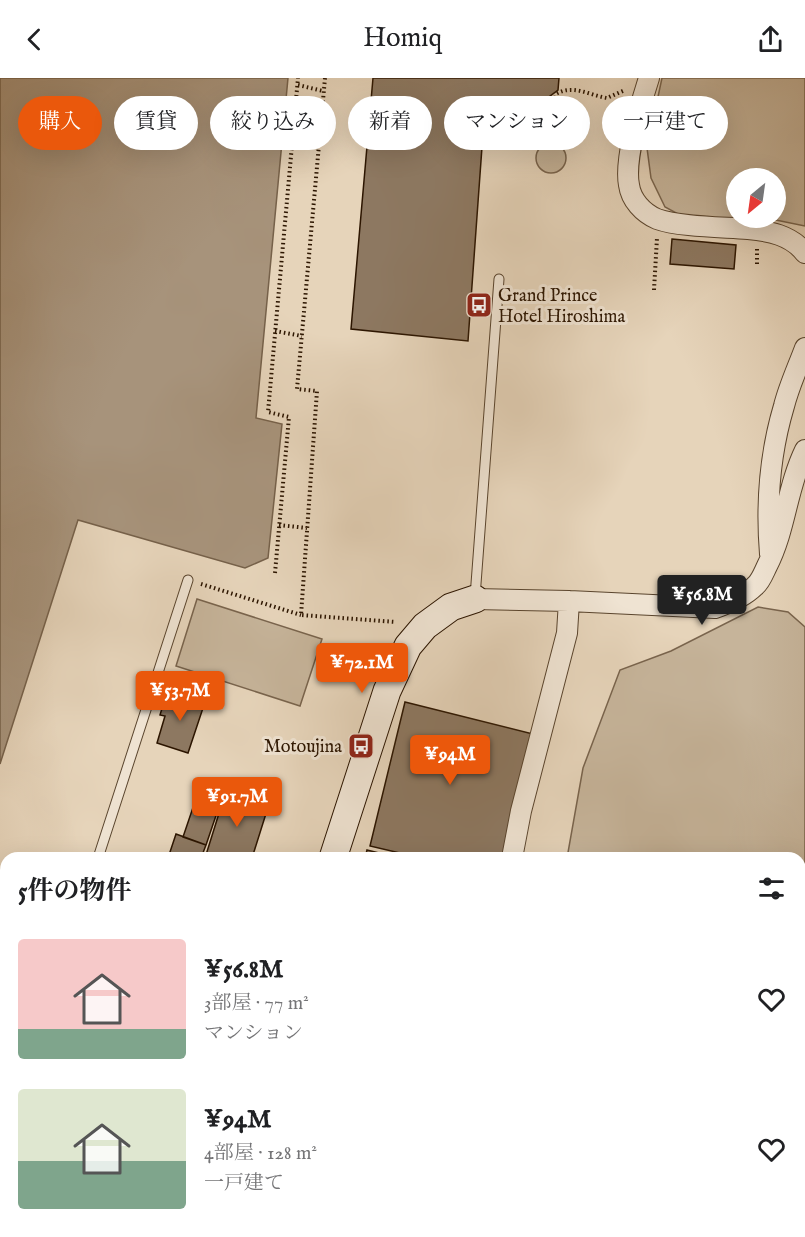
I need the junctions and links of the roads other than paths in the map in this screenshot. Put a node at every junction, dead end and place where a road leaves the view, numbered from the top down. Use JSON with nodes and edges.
{"nodes":[{"id":1,"x":647,"y":85,"type":"edge"},
{"id":2,"x":805,"y":253,"type":"edge"},
{"id":3,"x":500,"y":279,"type":"dead end"},
{"id":4,"x":805,"y":348,"type":"edge"},
{"id":5,"x":805,"y":450,"type":"edge"},
{"id":6,"x":770,"y":560,"type":"junction"},
{"id":7,"x":188,"y":580,"type":"road end"},
{"id":8,"x":475,"y":599,"type":"junction"},
{"id":9,"x":568,"y":600,"type":"junction"},
{"id":10,"x":100,"y":852,"type":"edge"},
{"id":11,"x":335,"y":852,"type":"edge"},
{"id":12,"x":513,"y":852,"type":"edge"}],
"edges":[{"from":1,"to":2,"type":"street"},
{"from":3,"to":8,"type":"lane"},
{"from":4,"to":6,"type":"street"},
{"from":5,"to":6,"type":"street"},
{"from":6,"to":9,"type":"street"},
{"from":7,"to":10,"type":"lane"},
{"from":8,"to":9,"type":"street"},
{"from":8,"to":11,"type":"street"},
{"from":9,"to":12,"type":"street"}]}
